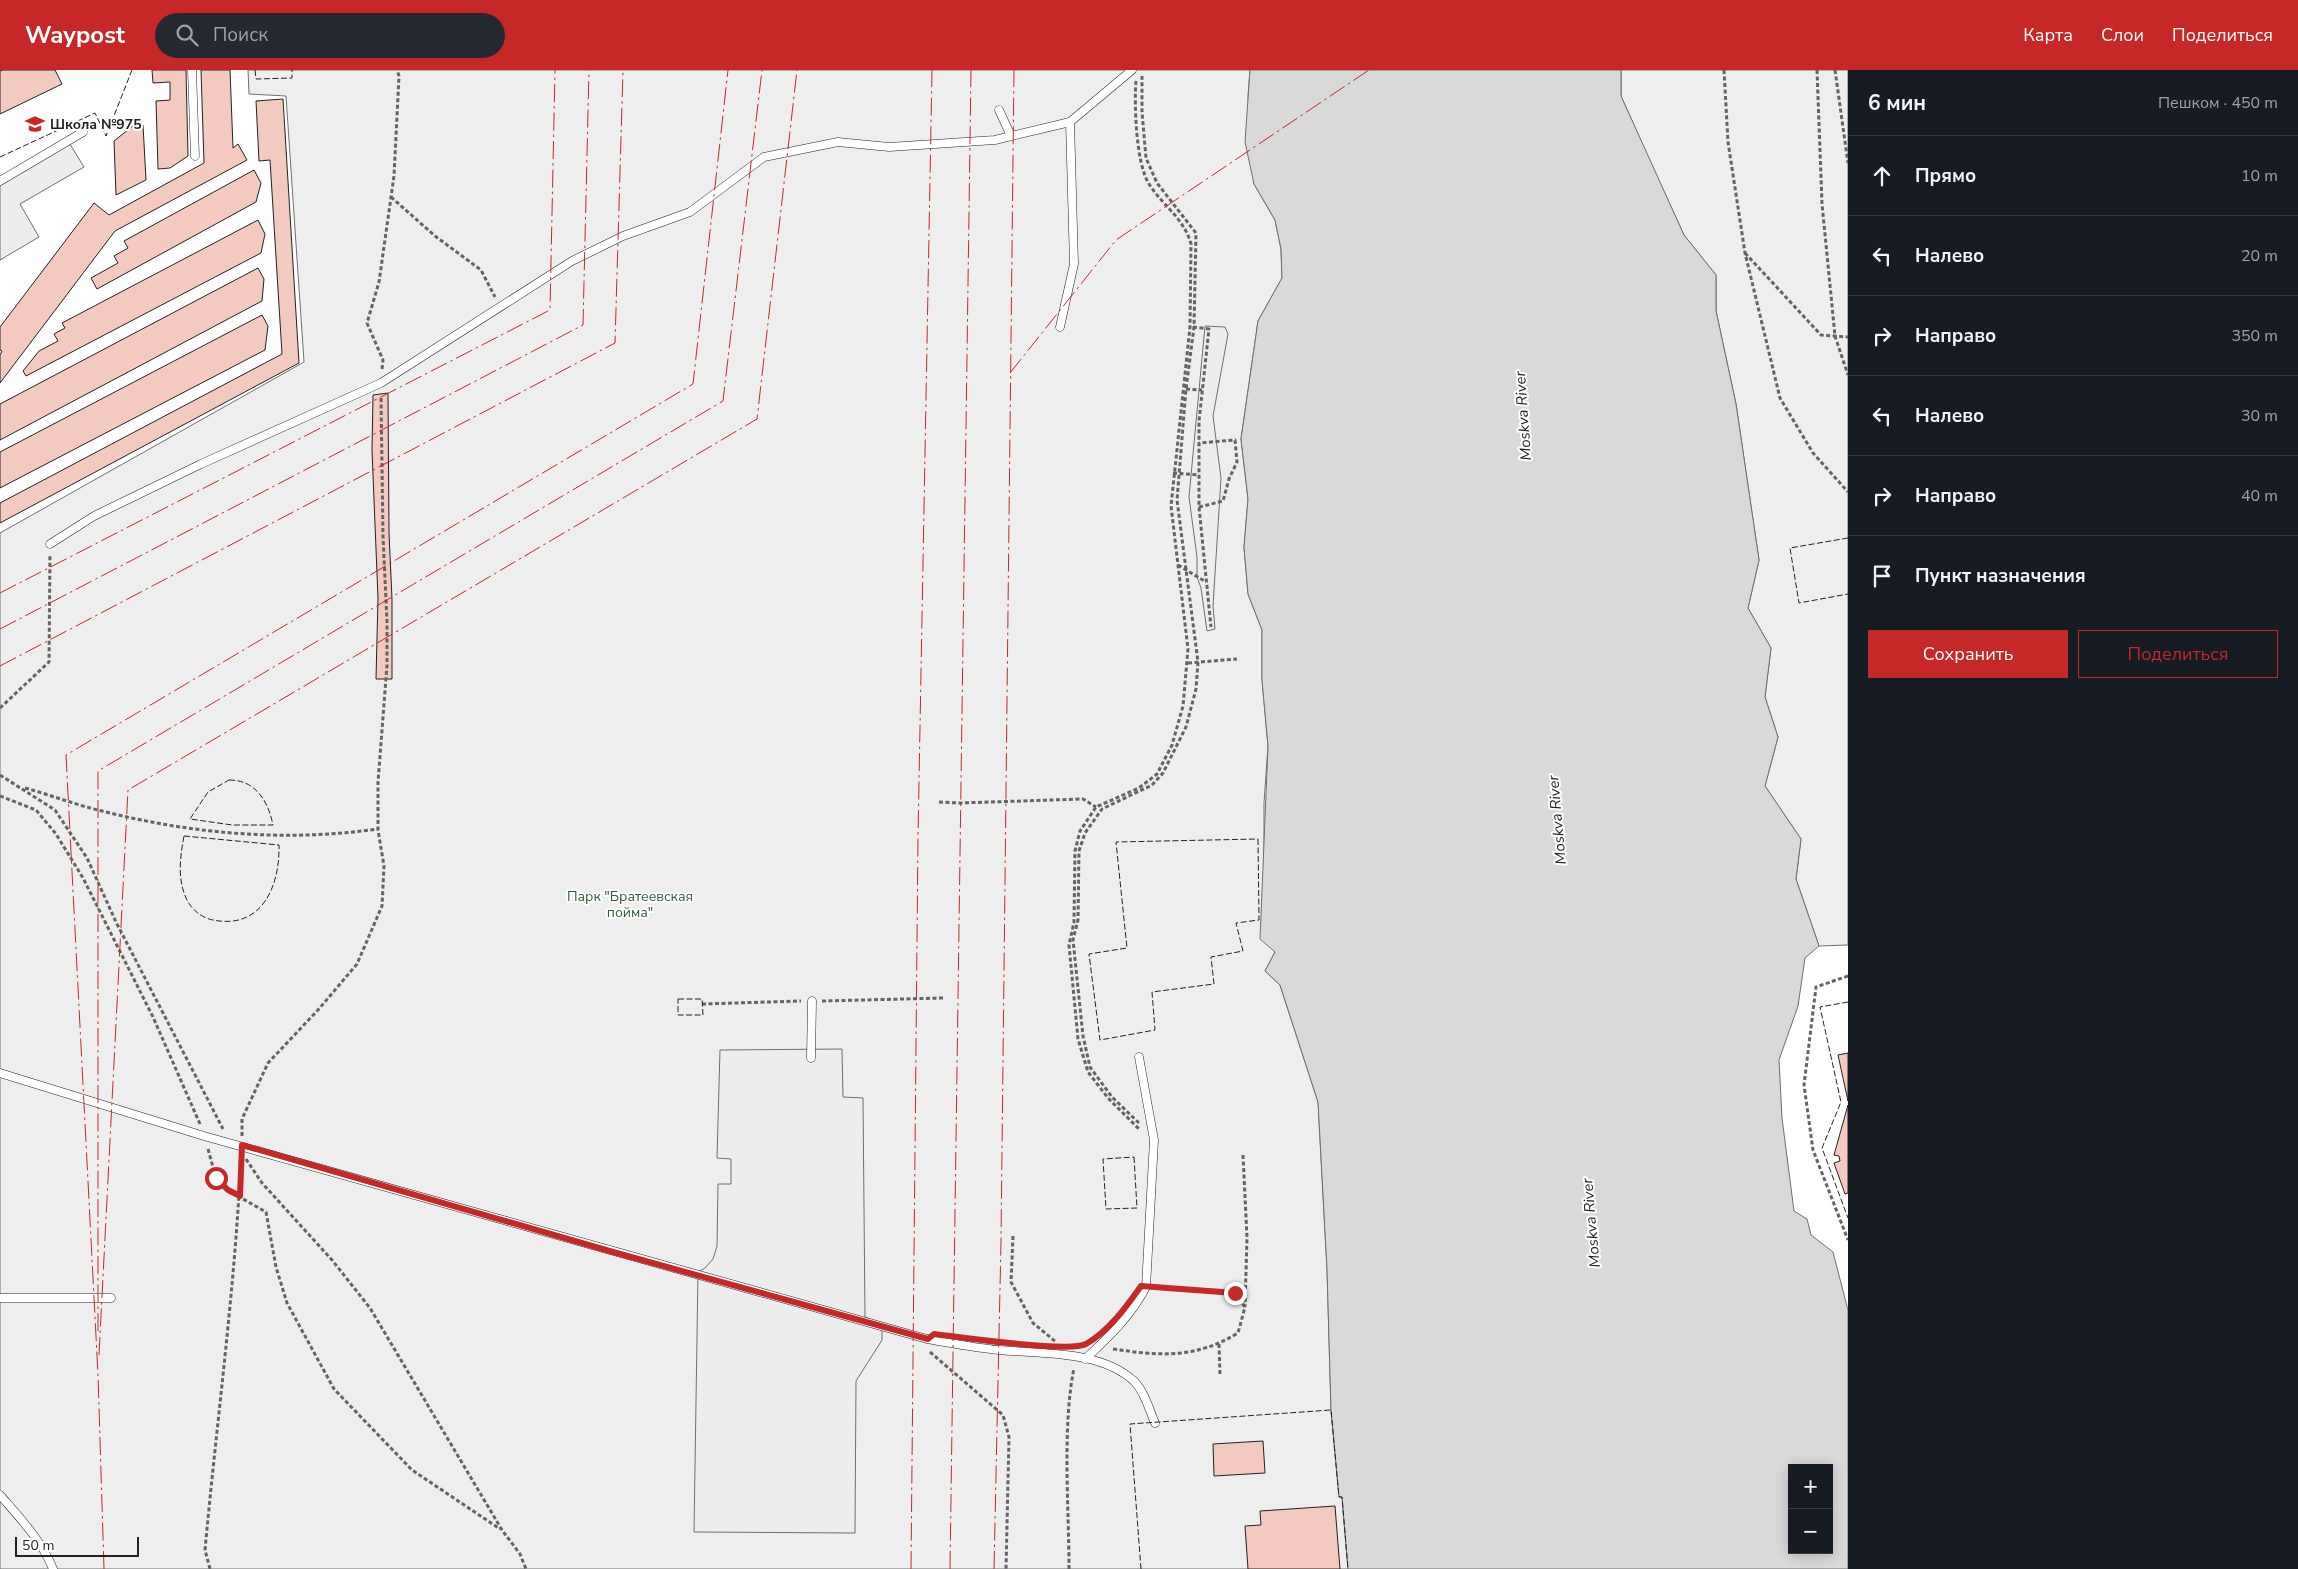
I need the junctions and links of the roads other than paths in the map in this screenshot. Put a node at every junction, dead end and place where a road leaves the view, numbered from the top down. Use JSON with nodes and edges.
{"nodes":[{"id":1,"x":192,"y":70,"type":"edge"},
{"id":2,"x":1134,"y":74,"type":"edge"},
{"id":3,"x":999,"y":110,"type":"dead end"},
{"id":4,"x":1070,"y":122,"type":"junction"},
{"id":5,"x":83,"y":132,"type":"dead end"},
{"id":6,"x":1012,"y":136,"type":"junction"},
{"id":7,"x":195,"y":156,"type":"dead end"},
{"id":8,"x":0,"y":181,"type":"edge"},
{"id":9,"x":1060,"y":328,"type":"dead end"},
{"id":10,"x":50,"y":544,"type":"road end"},
{"id":11,"x":812,"y":1001,"type":"dead end"},
{"id":12,"x":1139,"y":1057,"type":"dead end"},
{"id":13,"x":811,"y":1058,"type":"dead end"},
{"id":14,"x":0,"y":1073,"type":"edge"},
{"id":15,"x":0,"y":1298,"type":"edge"},
{"id":16,"x":112,"y":1298,"type":"dead end"},
{"id":17,"x":1081,"y":1358,"type":"junction"},
{"id":18,"x":1155,"y":1423,"type":"dead end"},
{"id":19,"x":0,"y":1496,"type":"edge"},
{"id":20,"x":53,"y":1569,"type":"edge"}],
"edges":[{"from":1,"to":7,"type":"lane"},
{"from":2,"to":4,"type":"lane"},
{"from":3,"to":6,"type":"lane"},
{"from":4,"to":6,"type":"lane"},
{"from":4,"to":9,"type":"lane"},
{"from":5,"to":8,"type":"lane"},
{"from":6,"to":10,"type":"lane"},
{"from":11,"to":13,"type":"lane"},
{"from":12,"to":17,"type":"lane"},
{"from":14,"to":17,"type":"lane"},
{"from":15,"to":16,"type":"lane"},
{"from":17,"to":18,"type":"lane"},
{"from":19,"to":20,"type":"lane"}]}
